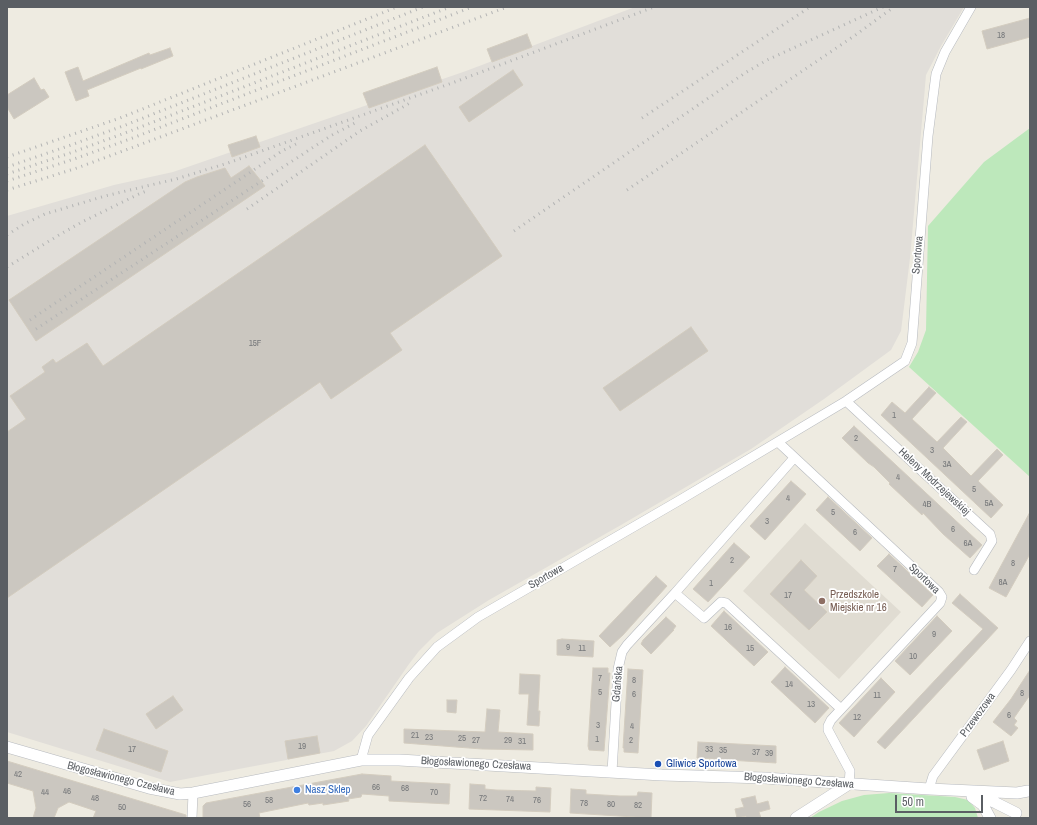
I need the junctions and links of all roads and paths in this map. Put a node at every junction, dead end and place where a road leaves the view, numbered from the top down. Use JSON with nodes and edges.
{"nodes":[{"id":1,"x":971,"y":7,"type":"edge"},
{"id":2,"x":846,"y":401,"type":"junction"},
{"id":3,"x":778,"y":442,"type":"junction"},
{"id":4,"x":794,"y":458,"type":"junction"},
{"id":5,"x":974,"y":570,"type":"dead end"},
{"id":6,"x":675,"y":594,"type":"junction"},
{"id":7,"x":1030,"y":641,"type":"edge"},
{"id":8,"x":840,"y":708,"type":"junction"},
{"id":9,"x":7,"y":746,"type":"edge"},
{"id":10,"x":361,"y":760,"type":"junction"},
{"id":11,"x":612,"y":772,"type":"junction"},
{"id":12,"x":850,"y":784,"type":"junction"},
{"id":13,"x":929,"y":789,"type":"junction"},
{"id":14,"x":966,"y":791,"type":"junction"},
{"id":15,"x":1029,"y":791,"type":"edge"},
{"id":16,"x":193,"y":793,"type":"junction"},
{"id":17,"x":1017,"y":815,"type":"edge"},
{"id":18,"x":192,"y":818,"type":"edge"},
{"id":19,"x":796,"y":818,"type":"edge"},
{"id":20,"x":990,"y":818,"type":"edge"}],
"edges":[{"from":1,"to":2,"type":"street","name":"Sportowa"},
{"from":2,"to":3,"type":"street","name":"Sportowa"},
{"from":2,"to":5,"type":"street","name":"Heleny Modrzejewskiej"},
{"from":3,"to":4,"type":"street","name":"Sportowa"},
{"from":3,"to":10,"type":"street","name":"Sportowa"},
{"from":4,"to":6,"type":"street"},
{"from":4,"to":8,"type":"street","name":"Sportowa"},
{"from":6,"to":8,"type":"street"},
{"from":6,"to":11,"type":"street","name":"Gdańska"},
{"from":7,"to":13,"type":"street","name":"Przewozowa"},
{"from":8,"to":12,"type":"street","name":"Sportowa"},
{"from":9,"to":16,"type":"street","name":"Błogosławionego Czesława"},
{"from":10,"to":11,"type":"street","name":"Błogosławionego Czesława"},
{"from":10,"to":16,"type":"street","name":"Błogosławionego Czesława"},
{"from":11,"to":12,"type":"street","name":"Błogosławionego Czesława"},
{"from":12,"to":13,"type":"street","name":"Błogosławionego Czesława"},
{"from":12,"to":19,"type":"street"},
{"from":13,"to":14,"type":"street","name":"Błogosławionego Czesława"},
{"from":14,"to":15,"type":"street"},
{"from":14,"to":17,"type":"street"},
{"from":14,"to":20,"type":"street"},
{"from":15,"to":17,"type":"street"},
{"from":16,"to":18,"type":"street"}]}
